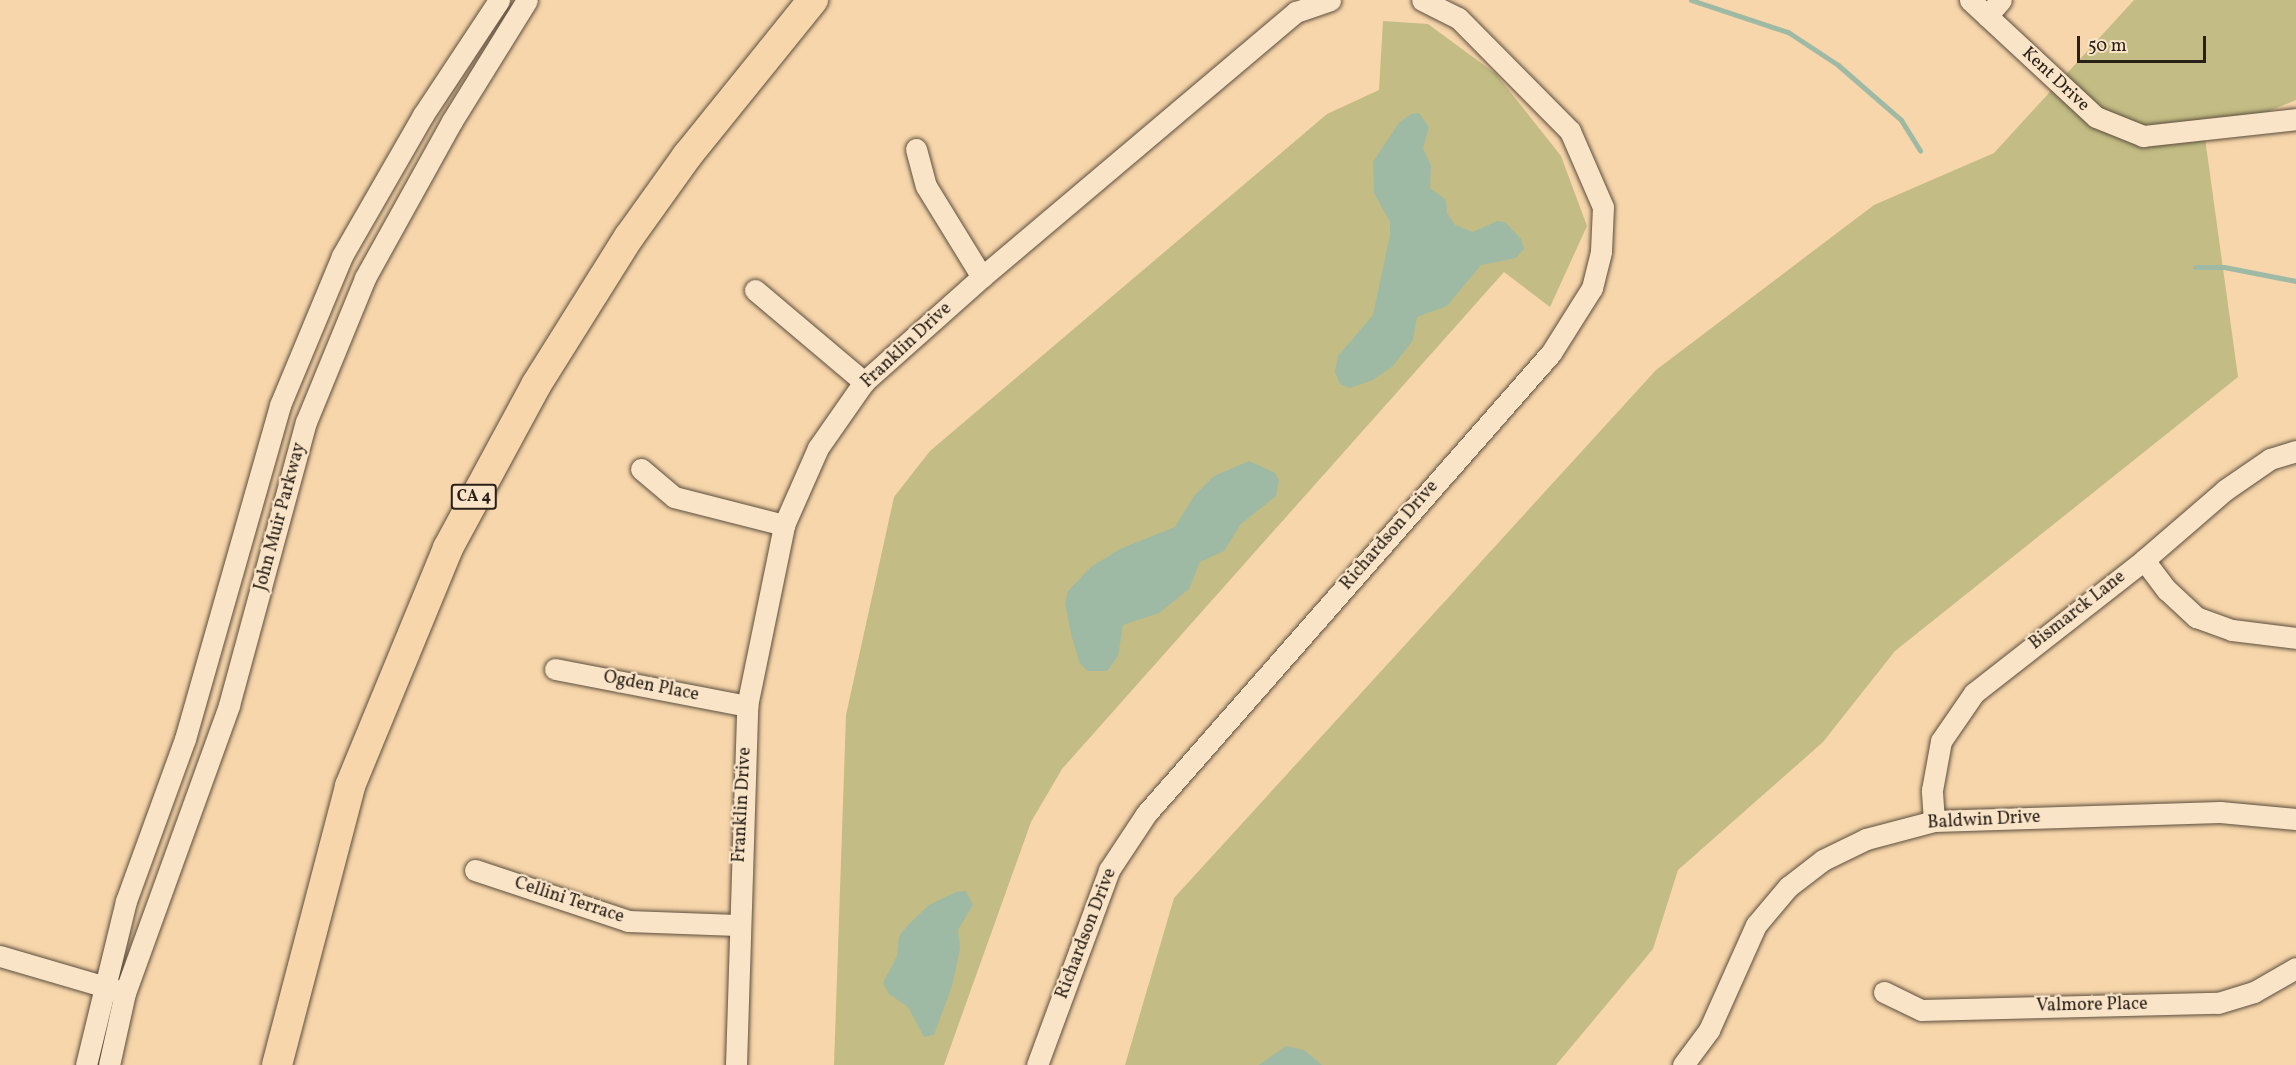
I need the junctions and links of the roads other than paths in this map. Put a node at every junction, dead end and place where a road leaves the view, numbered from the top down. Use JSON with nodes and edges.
{"nodes":[{"id":1,"x":499,"y":0,"type":"edge"},
{"id":2,"x":527,"y":0,"type":"edge"},
{"id":3,"x":813,"y":0,"type":"edge"},
{"id":4,"x":1330,"y":0,"type":"edge"},
{"id":5,"x":1422,"y":0,"type":"edge"},
{"id":6,"x":1970,"y":0,"type":"edge"},
{"id":7,"x":1994,"y":8,"type":"edge"},
{"id":8,"x":2296,"y":119,"type":"edge"},
{"id":9,"x":916,"y":149,"type":"dead end"},
{"id":10,"x":982,"y":277,"type":"junction"},
{"id":11,"x":755,"y":290,"type":"dead end"},
{"id":12,"x":864,"y":382,"type":"junction"},
{"id":13,"x":2296,"y":451,"type":"edge"},
{"id":14,"x":641,"y":469,"type":"dead end"},
{"id":15,"x":784,"y":525,"type":"junction"},
{"id":16,"x":2144,"y":560,"type":"junction"},
{"id":17,"x":2296,"y":638,"type":"edge"},
{"id":18,"x":555,"y":669,"type":"dead end"},
{"id":19,"x":747,"y":706,"type":"junction"},
{"id":20,"x":2296,"y":819,"type":"edge"},
{"id":21,"x":1934,"y":821,"type":"junction"},
{"id":22,"x":475,"y":870,"type":"dead end"},
{"id":23,"x":737,"y":925,"type":"junction"},
{"id":24,"x":0,"y":956,"type":"edge"},
{"id":25,"x":2296,"y":968,"type":"edge"},
{"id":26,"x":104,"y":985,"type":"junction"},
{"id":27,"x":1884,"y":992,"type":"dead end"},
{"id":28,"x":125,"y":993,"type":"junction"},
{"id":29,"x":86,"y":1065,"type":"edge"},
{"id":30,"x":109,"y":1065,"type":"edge"},
{"id":31,"x":277,"y":1065,"type":"edge"},
{"id":32,"x":736,"y":1065,"type":"edge"},
{"id":33,"x":1037,"y":1065,"type":"edge"},
{"id":34,"x":1683,"y":1065,"type":"edge"}],
"edges":[{"from":1,"to":26,"type":"street","name":"John Muir Parkway"},
{"from":2,"to":28,"type":"street","name":"John Muir Parkway"},
{"from":3,"to":31,"type":"highway","number":"CA 4"},
{"from":4,"to":10,"type":"street","name":"Franklin Drive"},
{"from":5,"to":33,"type":"street","name":"Richardson Drive"},
{"from":6,"to":7,"type":"street","name":"Kent Drive"},
{"from":7,"to":8,"type":"street","name":"Kent Drive"},
{"from":9,"to":10,"type":"street"},
{"from":10,"to":12,"type":"street","name":"Franklin Drive"},
{"from":11,"to":12,"type":"street"},
{"from":12,"to":15,"type":"street","name":"Franklin Drive"},
{"from":13,"to":16,"type":"street","name":"Bismarck Lane"},
{"from":14,"to":15,"type":"street"},
{"from":15,"to":19,"type":"street","name":"Franklin Drive"},
{"from":16,"to":17,"type":"street"},
{"from":16,"to":21,"type":"street","name":"Bismarck Lane"},
{"from":18,"to":19,"type":"street","name":"Ogden Place"},
{"from":19,"to":23,"type":"street","name":"Franklin Drive"},
{"from":20,"to":21,"type":"street","name":"Baldwin Drive"},
{"from":21,"to":34,"type":"street","name":"Baldwin Drive"},
{"from":22,"to":23,"type":"street","name":"Cellini Terrace"},
{"from":23,"to":32,"type":"street","name":"Franklin Drive"},
{"from":24,"to":26,"type":"street"},
{"from":25,"to":27,"type":"street","name":"Valmore Place"},
{"from":26,"to":28,"type":"street"},
{"from":26,"to":29,"type":"street","name":"John Muir Parkway"},
{"from":28,"to":30,"type":"street","name":"John Muir Parkway"}]}
